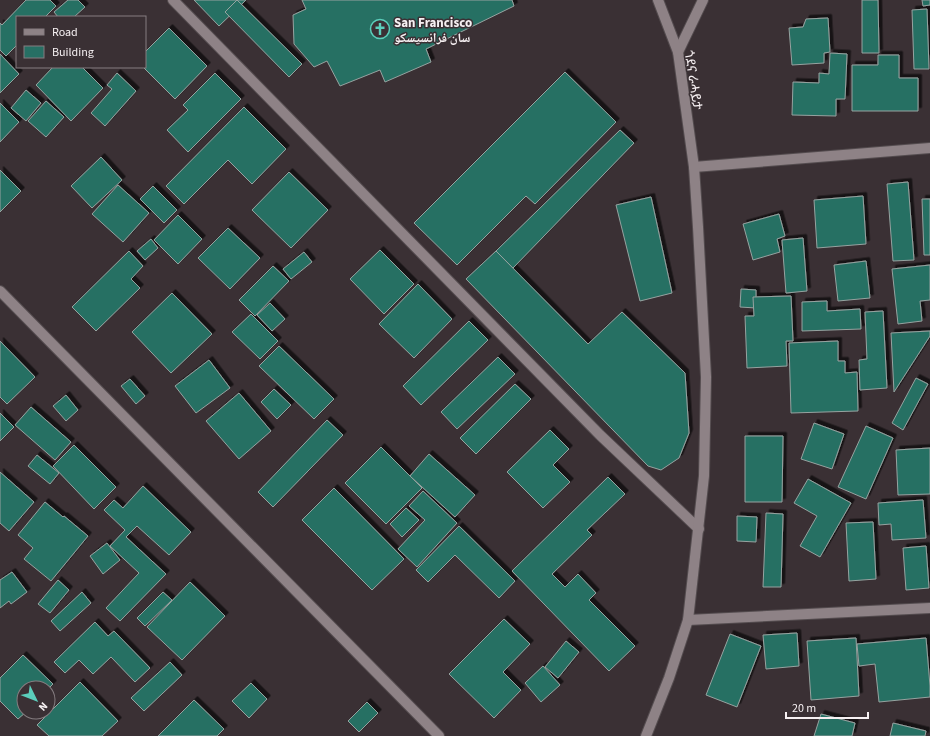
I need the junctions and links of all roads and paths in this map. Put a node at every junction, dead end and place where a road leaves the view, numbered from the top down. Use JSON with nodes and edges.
{"nodes":[{"id":1,"x":173,"y":0,"type":"edge"},
{"id":2,"x":658,"y":0,"type":"edge"},
{"id":3,"x":703,"y":0,"type":"edge"},
{"id":4,"x":678,"y":52,"type":"junction"},
{"id":5,"x":930,"y":148,"type":"edge"},
{"id":6,"x":694,"y":168,"type":"junction"},
{"id":7,"x":0,"y":291,"type":"edge"},
{"id":8,"x":699,"y":529,"type":"junction"},
{"id":9,"x":930,"y":608,"type":"edge"},
{"id":10,"x":688,"y":620,"type":"junction"},
{"id":11,"x":439,"y":736,"type":"edge"},
{"id":12,"x":646,"y":736,"type":"edge"}],
"edges":[{"from":1,"to":8,"type":"street"},
{"from":2,"to":4,"type":"street","name":"ጎደና ራሓይታ"},
{"from":3,"to":4,"type":"street"},
{"from":4,"to":6,"type":"street","name":"ጎደና ራሓይታ"},
{"from":5,"to":6,"type":"street"},
{"from":6,"to":8,"type":"street","name":"ጎደና ራሓይታ"},
{"from":7,"to":11,"type":"street"},
{"from":8,"to":10,"type":"street","name":"ጎደና ራሓይታ"},
{"from":9,"to":10,"type":"street"},
{"from":10,"to":12,"type":"street","name":"ጎደና ራሓይታ"}]}
